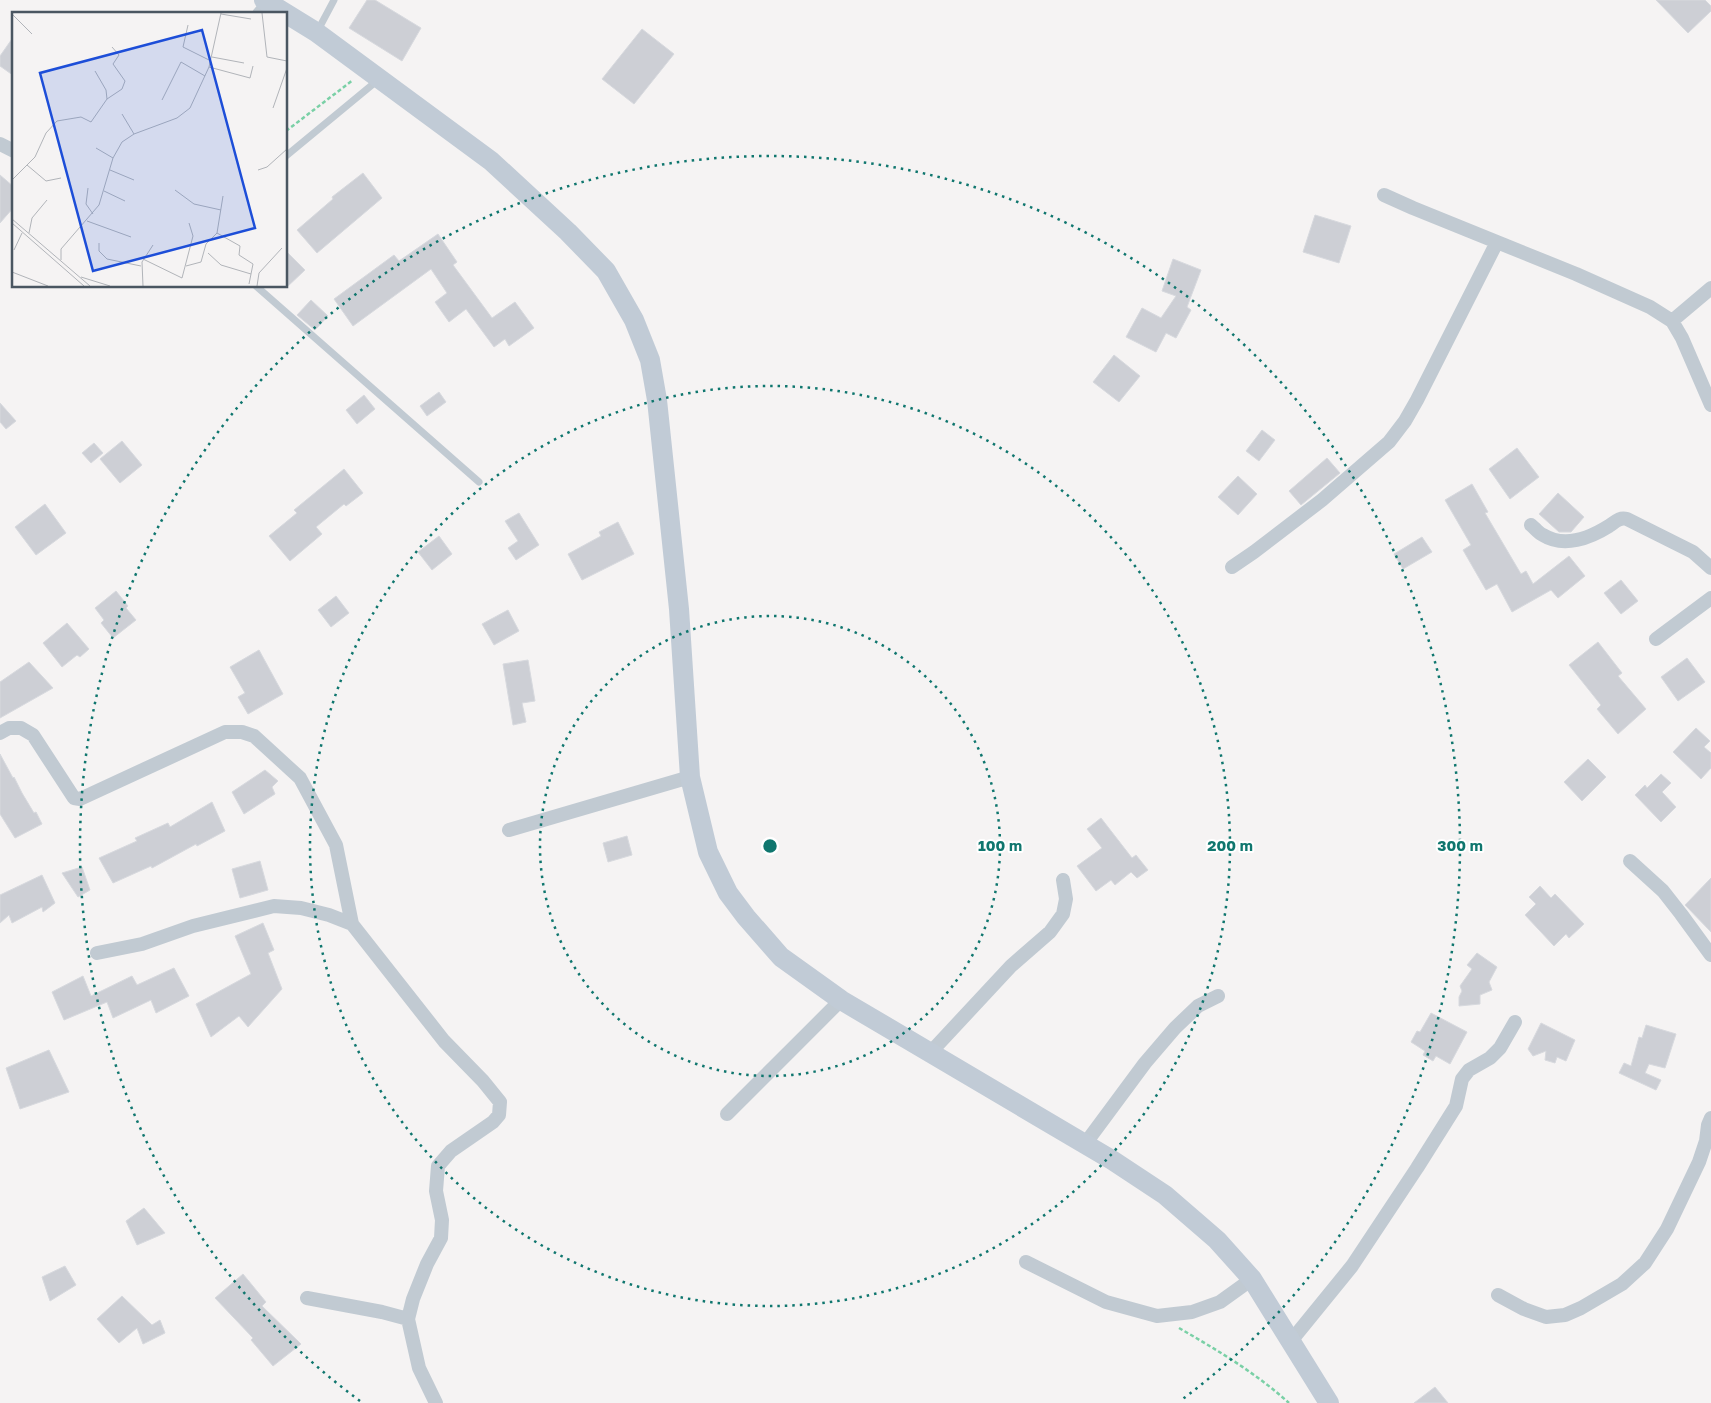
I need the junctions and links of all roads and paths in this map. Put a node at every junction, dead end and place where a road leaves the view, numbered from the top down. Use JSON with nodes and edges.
{"nodes":[{"id":1,"x":334,"y":0,"type":"edge"},
{"id":2,"x":264,"y":5,"type":"edge"},
{"id":3,"x":277,"y":12,"type":"edge"},
{"id":4,"x":288,"y":17,"type":"edge"},
{"id":5,"x":316,"y":32,"type":"junction"},
{"id":6,"x":373,"y":74,"type":"junction"},
{"id":7,"x":288,"y":130,"type":"edge"},
{"id":8,"x":0,"y":144,"type":"edge"},
{"id":9,"x":12,"y":150,"type":"edge"},
{"id":10,"x":288,"y":154,"type":"edge"},
{"id":11,"x":1384,"y":195,"type":"dead end"},
{"id":12,"x":1497,"y":242,"type":"junction"},
{"id":13,"x":258,"y":288,"type":"edge"},
{"id":14,"x":1711,"y":288,"type":"edge"},
{"id":15,"x":1672,"y":321,"type":"junction"},
{"id":16,"x":1711,"y":405,"type":"edge"},
{"id":17,"x":479,"y":482,"type":"dead end"},
{"id":18,"x":1531,"y":525,"type":"dead end"},
{"id":19,"x":1232,"y":567,"type":"dead end"},
{"id":20,"x":1711,"y":568,"type":"edge"},
{"id":21,"x":1711,"y":598,"type":"edge"},
{"id":22,"x":1656,"y":639,"type":"dead end"},
{"id":23,"x":0,"y":733,"type":"edge"},
{"id":24,"x":690,"y":777,"type":"junction"},
{"id":25,"x":509,"y":830,"type":"dead end"},
{"id":26,"x":1630,"y":861,"type":"dead end"},
{"id":27,"x":1063,"y":880,"type":"dead end"},
{"id":28,"x":352,"y":924,"type":"junction"},
{"id":29,"x":97,"y":953,"type":"dead end"},
{"id":30,"x":1711,"y":955,"type":"edge"},
{"id":31,"x":1218,"y":996,"type":"dead end"},
{"id":32,"x":842,"y":1000,"type":"junction"},
{"id":33,"x":1514,"y":1022,"type":"dead end"},
{"id":34,"x":930,"y":1052,"type":"junction"},
{"id":35,"x":727,"y":1114,"type":"dead end"},
{"id":36,"x":1711,"y":1118,"type":"edge"},
{"id":37,"x":1085,"y":1144,"type":"junction"},
{"id":38,"x":1026,"y":1262,"type":"dead end"},
{"id":39,"x":1252,"y":1279,"type":"junction"},
{"id":40,"x":1498,"y":1295,"type":"dead end"},
{"id":41,"x":307,"y":1298,"type":"dead end"},
{"id":42,"x":1157,"y":1316,"type":"junction"},
{"id":43,"x":408,"y":1319,"type":"junction"},
{"id":44,"x":1292,"y":1341,"type":"junction"},
{"id":45,"x":436,"y":1403,"type":"edge"},
{"id":46,"x":1289,"y":1403,"type":"edge"},
{"id":47,"x":1329,"y":1403,"type":"edge"}],
"edges":[{"from":1,"to":5,"type":"lane"},
{"from":2,"to":3,"type":"street"},
{"from":4,"to":5,"type":"street"},
{"from":5,"to":6,"type":"street"},
{"from":6,"to":7,"type":"path"},
{"from":6,"to":10,"type":"lane"},
{"from":6,"to":24,"type":"street"},
{"from":8,"to":9,"type":"street"},
{"from":11,"to":12,"type":"street"},
{"from":12,"to":15,"type":"street"},
{"from":12,"to":19,"type":"street"},
{"from":13,"to":17,"type":"lane"},
{"from":14,"to":15,"type":"street"},
{"from":15,"to":16,"type":"street"},
{"from":18,"to":20,"type":"street"},
{"from":21,"to":22,"type":"street"},
{"from":23,"to":28,"type":"street"},
{"from":24,"to":25,"type":"street"},
{"from":24,"to":32,"type":"street"},
{"from":26,"to":30,"type":"street"},
{"from":27,"to":34,"type":"street"},
{"from":28,"to":29,"type":"street"},
{"from":28,"to":43,"type":"street"},
{"from":31,"to":37,"type":"street"},
{"from":32,"to":34,"type":"street"},
{"from":32,"to":35,"type":"street"},
{"from":33,"to":44,"type":"street"},
{"from":34,"to":37,"type":"street"},
{"from":36,"to":40,"type":"street"},
{"from":37,"to":39,"type":"street"},
{"from":38,"to":42,"type":"street"},
{"from":39,"to":42,"type":"street"},
{"from":39,"to":44,"type":"street"},
{"from":41,"to":43,"type":"street"},
{"from":42,"to":46,"type":"path"},
{"from":43,"to":45,"type":"street"},
{"from":44,"to":47,"type":"street"}]}
